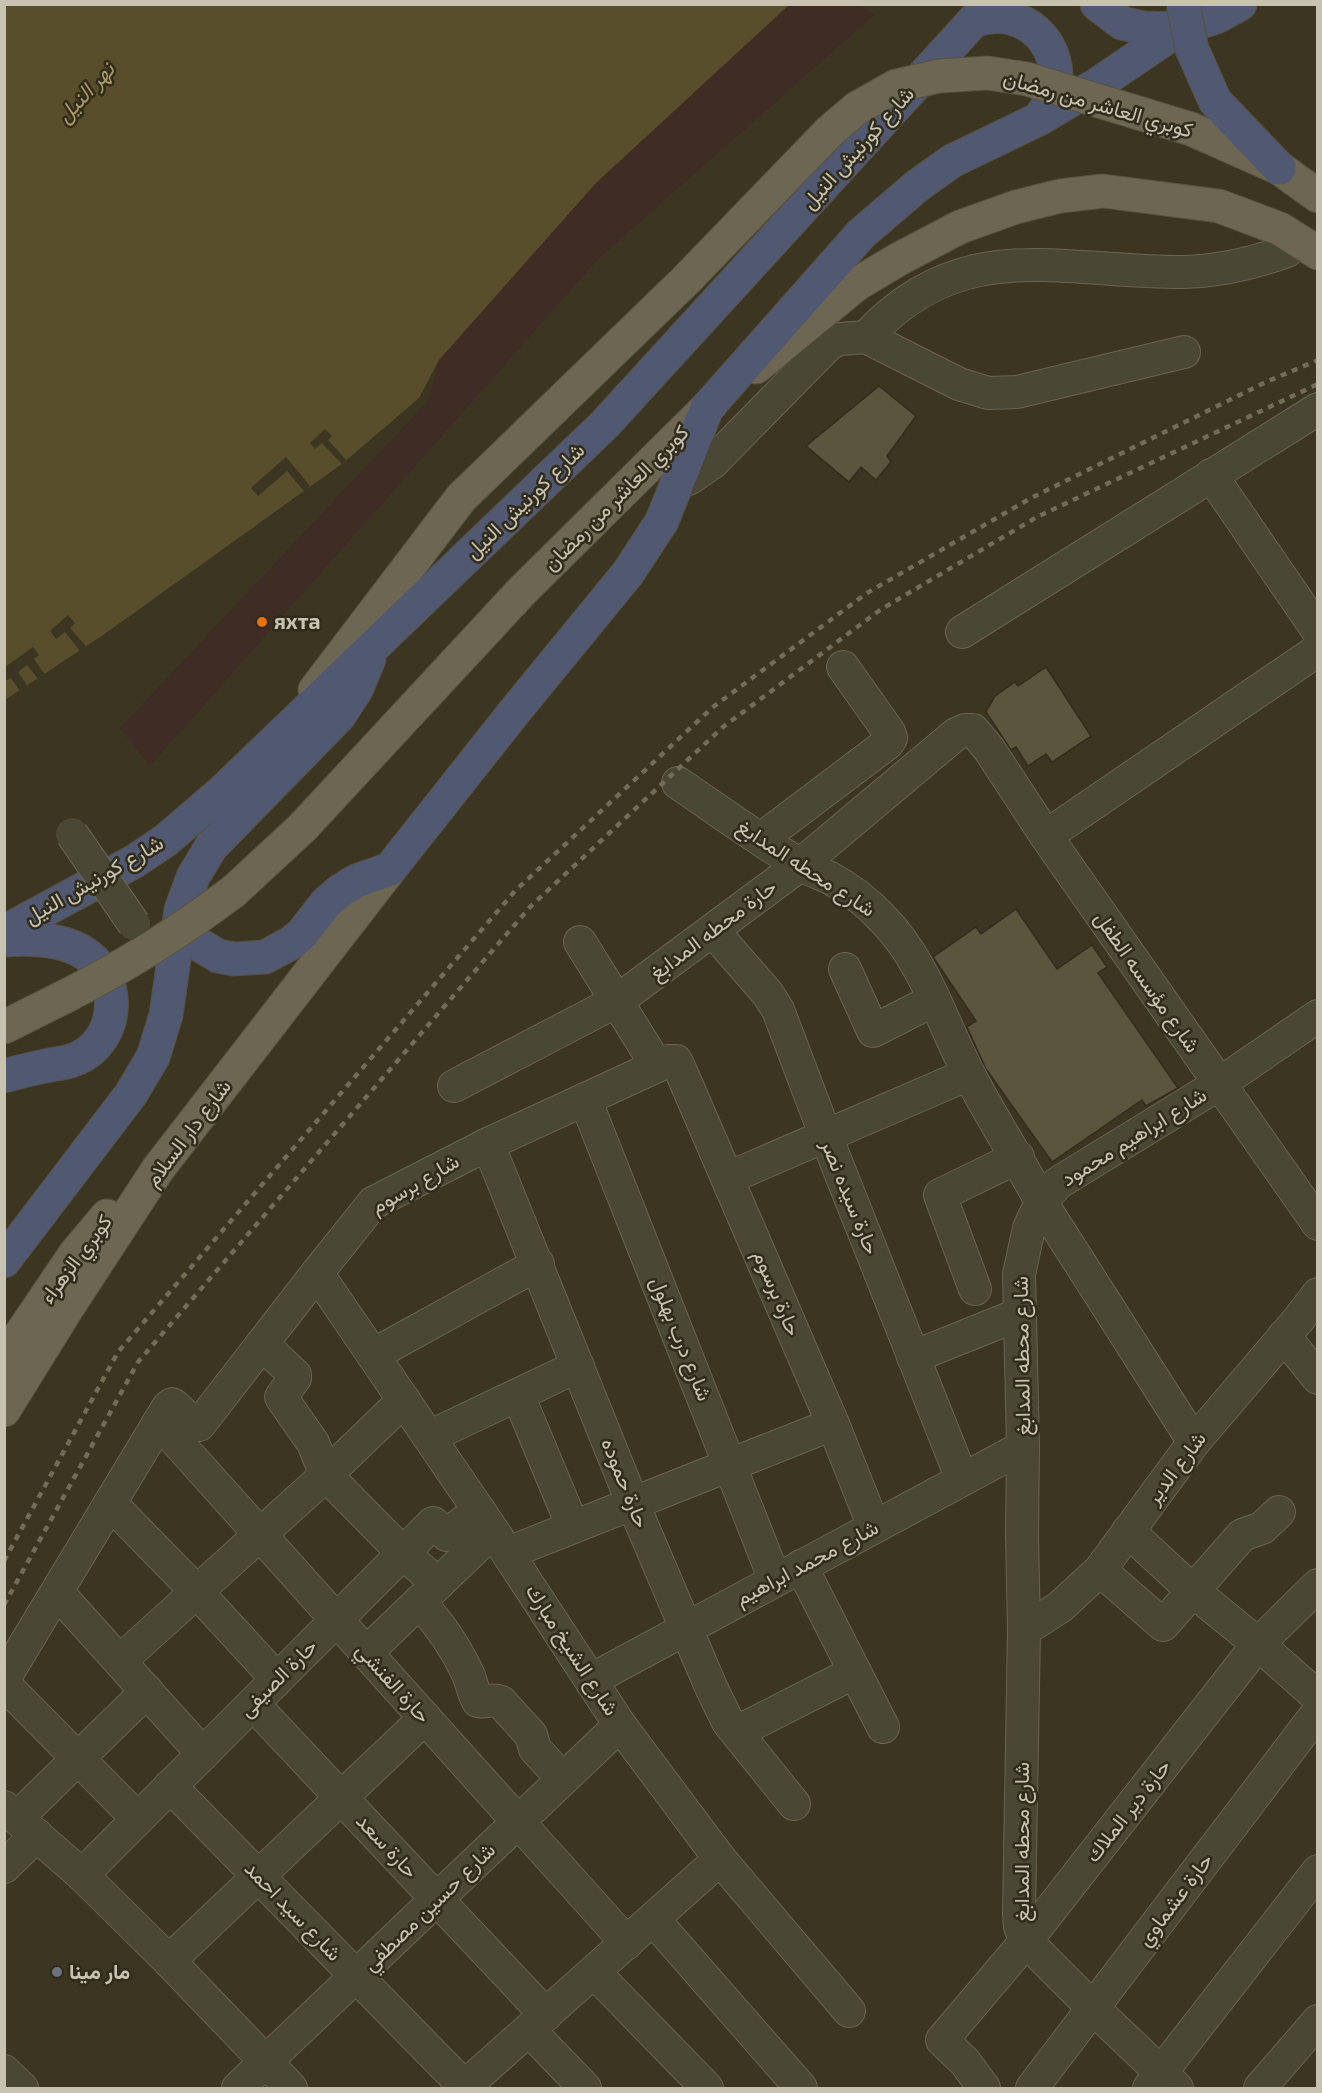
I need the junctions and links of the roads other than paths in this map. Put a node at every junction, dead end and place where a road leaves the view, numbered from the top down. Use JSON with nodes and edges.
{"nodes":[{"id":1,"x":1097,"y":4,"type":"edge"},
{"id":2,"x":1205,"y":4,"type":"edge"},
{"id":3,"x":1240,"y":4,"type":"edge"},
{"id":4,"x":982,"y":12,"type":"edge"},
{"id":5,"x":1181,"y":17,"type":"edge"},
{"id":6,"x":1038,"y":119,"type":"junction"},
{"id":7,"x":1279,"y":168,"type":"junction"},
{"id":8,"x":1317,"y":196,"type":"edge"},
{"id":9,"x":1302,"y":252,"type":"edge"},
{"id":10,"x":866,"y":336,"type":"junction"},
{"id":11,"x":1184,"y":352,"type":"dead end"},
{"id":12,"x":707,"y":408,"type":"junction"},
{"id":13,"x":1317,"y":409,"type":"edge"},
{"id":14,"x":1211,"y":475,"type":"junction"},
{"id":15,"x":678,"y":483,"type":"junction"},
{"id":16,"x":1317,"y":631,"type":"edge"},
{"id":17,"x":962,"y":632,"type":"dead end"},
{"id":18,"x":373,"y":646,"type":"junction"},
{"id":19,"x":1317,"y":650,"type":"edge"},
{"id":20,"x":843,"y":667,"type":"dead end"},
{"id":21,"x":282,"y":733,"type":"junction"},
{"id":22,"x":980,"y":736,"type":"joint"},
{"id":23,"x":678,"y":783,"type":"dead end"},
{"id":24,"x":72,"y":834,"type":"dead end"},
{"id":25,"x":1046,"y":836,"type":"junction"},
{"id":26,"x":761,"y":839,"type":"junction"},
{"id":27,"x":800,"y":865,"type":"junction"},
{"id":28,"x":390,"y":869,"type":"junction"},
{"id":29,"x":134,"y":924,"type":"dead end"},
{"id":30,"x":178,"y":927,"type":"junction"},
{"id":31,"x":713,"y":931,"type":"junction"},
{"id":32,"x":4,"y":932,"type":"edge"},
{"id":33,"x":4,"y":940,"type":"edge"},
{"id":34,"x":580,"y":942,"type":"dead end"},
{"id":35,"x":845,"y":969,"type":"dead end"},
{"id":36,"x":617,"y":1000,"type":"junction"},
{"id":37,"x":934,"y":1000,"type":"junction"},
{"id":38,"x":1317,"y":1016,"type":"edge"},
{"id":39,"x":4,"y":1026,"type":"edge"},
{"id":40,"x":666,"y":1063,"type":"junction"},
{"id":41,"x":969,"y":1074,"type":"junction"},
{"id":42,"x":4,"y":1076,"type":"edge"},
{"id":43,"x":1219,"y":1084,"type":"junction"},
{"id":44,"x":454,"y":1086,"type":"dead end"},
{"id":45,"x":585,"y":1099,"type":"junction"},
{"id":46,"x":825,"y":1134,"type":"junction"},
{"id":47,"x":488,"y":1144,"type":"junction"},
{"id":48,"x":1018,"y":1157,"type":"junction"},
{"id":49,"x":158,"y":1169,"type":"junction"},
{"id":50,"x":728,"y":1178,"type":"junction"},
{"id":51,"x":1041,"y":1202,"type":"junction"},
{"id":52,"x":1317,"y":1224,"type":"edge"},
{"id":53,"x":4,"y":1261,"type":"edge"},
{"id":54,"x":538,"y":1264,"type":"junction"},
{"id":55,"x":317,"y":1273,"type":"junction"},
{"id":56,"x":975,"y":1289,"type":"dead end"},
{"id":57,"x":1317,"y":1294,"type":"edge"},
{"id":58,"x":1020,"y":1314,"type":"junction"},
{"id":59,"x":1284,"y":1336,"type":"junction"},
{"id":60,"x":262,"y":1344,"type":"junction"},
{"id":61,"x":373,"y":1355,"type":"junction"},
{"id":62,"x":913,"y":1357,"type":"junction"},
{"id":63,"x":4,"y":1359,"type":"edge"},
{"id":64,"x":578,"y":1366,"type":"junction"},
{"id":65,"x":1317,"y":1378,"type":"edge"},
{"id":66,"x":518,"y":1395,"type":"junction"},
{"id":67,"x":404,"y":1400,"type":"junction"},
{"id":68,"x":4,"y":1410,"type":"edge"},
{"id":69,"x":165,"y":1413,"type":"junction"},
{"id":70,"x":833,"y":1424,"type":"junction"},
{"id":71,"x":429,"y":1437,"type":"junction"},
{"id":72,"x":1194,"y":1442,"type":"junction"},
{"id":73,"x":1023,"y":1447,"type":"junction"},
{"id":74,"x":731,"y":1465,"type":"junction"},
{"id":75,"x":326,"y":1475,"type":"junction"},
{"id":76,"x":962,"y":1479,"type":"junction"},
{"id":77,"x":110,"y":1503,"type":"junction"},
{"id":78,"x":633,"y":1504,"type":"junction"},
{"id":79,"x":1279,"y":1512,"type":"dead end"},
{"id":80,"x":573,"y":1527,"type":"junction"},
{"id":81,"x":874,"y":1527,"type":"junction"},
{"id":82,"x":1128,"y":1531,"type":"junction"},
{"id":83,"x":494,"y":1532,"type":"junction"},
{"id":84,"x":260,"y":1534,"type":"junction"},
{"id":85,"x":403,"y":1553,"type":"junction"},
{"id":86,"x":1100,"y":1570,"type":"junction"},
{"id":87,"x":788,"y":1573,"type":"junction"},
{"id":88,"x":1317,"y":1585,"type":"edge"},
{"id":89,"x":196,"y":1591,"type":"junction"},
{"id":90,"x":1193,"y":1591,"type":"junction"},
{"id":91,"x":57,"y":1592,"type":"junction"},
{"id":92,"x":428,"y":1593,"type":"junction"},
{"id":93,"x":336,"y":1620,"type":"junction"},
{"id":94,"x":686,"y":1629,"type":"junction"},
{"id":95,"x":1024,"y":1630,"type":"junction"},
{"id":96,"x":1258,"y":1644,"type":"junction"},
{"id":97,"x":366,"y":1653,"type":"junction"},
{"id":98,"x":120,"y":1661,"type":"junction"},
{"id":99,"x":855,"y":1672,"type":"junction"},
{"id":100,"x":4,"y":1679,"type":"edge"},
{"id":101,"x":277,"y":1679,"type":"junction"},
{"id":102,"x":591,"y":1680,"type":"junction"},
{"id":103,"x":4,"y":1684,"type":"edge"},
{"id":104,"x":147,"y":1691,"type":"junction"},
{"id":105,"x":1317,"y":1697,"type":"edge"},
{"id":106,"x":253,"y":1704,"type":"junction"},
{"id":107,"x":1317,"y":1713,"type":"edge"},
{"id":108,"x":425,"y":1718,"type":"junction"},
{"id":109,"x":620,"y":1725,"type":"junction"},
{"id":110,"x":883,"y":1727,"type":"dead end"},
{"id":111,"x":736,"y":1732,"type":"junction"},
{"id":112,"x":203,"y":1754,"type":"junction"},
{"id":113,"x":78,"y":1758,"type":"junction"},
{"id":114,"x":563,"y":1779,"type":"junction"},
{"id":115,"x":170,"y":1786,"type":"junction"},
{"id":116,"x":342,"y":1798,"type":"junction"},
{"id":117,"x":794,"y":1804,"type":"dead end"},
{"id":118,"x":138,"y":1819,"type":"junction"},
{"id":119,"x":20,"y":1820,"type":"edge"},
{"id":120,"x":518,"y":1822,"type":"junction"},
{"id":121,"x":720,"y":1859,"type":"junction"},
{"id":122,"x":4,"y":1867,"type":"edge"},
{"id":123,"x":1317,"y":1871,"type":"edge"},
{"id":124,"x":82,"y":1875,"type":"junction"},
{"id":125,"x":258,"y":1876,"type":"junction"},
{"id":126,"x":437,"y":1899,"type":"junction"},
{"id":127,"x":653,"y":1919,"type":"junction"},
{"id":128,"x":1026,"y":1941,"type":"junction"},
{"id":129,"x":627,"y":1942,"type":"junction"},
{"id":130,"x":169,"y":1961,"type":"junction"},
{"id":131,"x":594,"y":1972,"type":"junction"},
{"id":132,"x":356,"y":1976,"type":"junction"},
{"id":133,"x":1092,"y":2008,"type":"junction"},
{"id":134,"x":849,"y":2011,"type":"dead end"},
{"id":135,"x":1317,"y":2021,"type":"edge"},
{"id":136,"x":538,"y":2022,"type":"junction"},
{"id":137,"x":266,"y":2062,"type":"junction"},
{"id":138,"x":4,"y":2071,"type":"edge"},
{"id":139,"x":1162,"y":2084,"type":"edge"},
{"id":140,"x":464,"y":2087,"type":"edge"},
{"id":141,"x":22,"y":2088,"type":"edge"},
{"id":142,"x":238,"y":2088,"type":"edge"},
{"id":143,"x":291,"y":2088,"type":"edge"},
{"id":144,"x":585,"y":2088,"type":"edge"},
{"id":145,"x":707,"y":2088,"type":"edge"},
{"id":146,"x":801,"y":2088,"type":"edge"},
{"id":147,"x":984,"y":2088,"type":"edge"},
{"id":148,"x":1032,"y":2088,"type":"edge"},
{"id":149,"x":1263,"y":2088,"type":"edge"}],
"edges":[{"from":1,"to":5,"type":"highway"},
{"from":2,"to":5,"type":"highway"},
{"from":3,"to":5,"type":"highway"},
{"from":4,"to":6,"type":"highway"},
{"from":4,"to":18,"type":"highway","name":"شارع كورنيش النيل"},
{"from":5,"to":6,"type":"highway"},
{"from":5,"to":7,"type":"highway","bridge":true},
{"from":6,"to":12,"type":"highway"},
{"from":7,"to":8,"type":"main road","name":"كوبري العاشر من رمضان"},
{"from":7,"to":21,"type":"main road","name":"كوبري العاشر من رمضان","bridge":true},
{"from":9,"to":10,"type":"street"},
{"from":9,"to":12,"type":"main road","name":"كوبري العاشر من رمضان"},
{"from":10,"to":11,"type":"street"},
{"from":10,"to":15,"type":"street"},
{"from":12,"to":15,"type":"highway"},
{"from":12,"to":39,"type":"main road","name":"كوبري العاشر من رمضان","bridge":true},
{"from":13,"to":14,"type":"street"},
{"from":14,"to":16,"type":"street"},
{"from":14,"to":17,"type":"street"},
{"from":15,"to":28,"type":"highway"},
{"from":18,"to":21,"type":"highway","name":"شارع كورنيش النيل"},
{"from":18,"to":30,"type":"highway"},
{"from":19,"to":25,"type":"street"},
{"from":20,"to":26,"type":"street"},
{"from":21,"to":32,"type":"highway","name":"شارع كورنيش النيل"},
{"from":22,"to":25,"type":"street","name":"شارع مؤسسه الطفل"},
{"from":22,"to":27,"type":"street","name":"حارة محطه المدابغ"},
{"from":23,"to":26,"type":"street","name":"شارع محطه المدابغ"},
{"from":24,"to":29,"type":"street","bridge":true},
{"from":25,"to":43,"type":"street","name":"شارع مؤسسه الطفل"},
{"from":26,"to":27,"type":"street","name":"شارع محطه المدابغ"},
{"from":27,"to":31,"type":"street","name":"حارة محطه المدابغ"},
{"from":27,"to":37,"type":"street","name":"شارع محطه المدابغ"},
{"from":28,"to":30,"type":"highway"},
{"from":28,"to":49,"type":"main road","name":"شارع دار السلام"},
{"from":30,"to":53,"type":"highway"},
{"from":31,"to":36,"type":"street","name":"حارة محطه المدابغ"},
{"from":31,"to":46,"type":"street","name":"حارة سيده نصر"},
{"from":33,"to":42,"type":"highway","name":"شارع كورنيش النيل"},
{"from":34,"to":36,"type":"street","name":"حارة برسوم"},
{"from":35,"to":37,"type":"street"},
{"from":36,"to":40,"type":"street","name":"حارة برسوم"},
{"from":36,"to":44,"type":"street","name":"حارة محطه المدابغ"},
{"from":37,"to":41,"type":"street","name":"شارع محطه المدابغ"},
{"from":38,"to":43,"type":"street","name":"شارع ابراهيم محمود"},
{"from":40,"to":45,"type":"street","name":"شارع برسوم"},
{"from":40,"to":50,"type":"street","name":"حارة برسوم"},
{"from":41,"to":46,"type":"street"},
{"from":41,"to":48,"type":"street","name":"شارع محطه المدابغ"},
{"from":43,"to":51,"type":"street","name":"شارع ابراهيم محمود"},
{"from":43,"to":52,"type":"street","name":"شارع مؤسسه الطفل"},
{"from":45,"to":47,"type":"street","name":"شارع برسوم"},
{"from":45,"to":74,"type":"street","name":"شارع درب بهلول"},
{"from":46,"to":50,"type":"street"},
{"from":46,"to":62,"type":"street","name":"حارة سيده نصر"},
{"from":47,"to":54,"type":"street","name":"حارة حموده"},
{"from":47,"to":55,"type":"street","name":"شارع برسوم"},
{"from":48,"to":51,"type":"street","name":"شارع محطه المدابغ"},
{"from":48,"to":56,"type":"street"},
{"from":49,"to":63,"type":"main road","name":"كوبري الزهراء"},
{"from":49,"to":68,"type":"main road","name":"شارع دار السلام"},
{"from":50,"to":70,"type":"street","name":"حارة برسوم"},
{"from":51,"to":58,"type":"street","name":"شارع محطه المدابغ"},
{"from":51,"to":72,"type":"street","name":"شارع ابراهيم محمود"},
{"from":54,"to":61,"type":"street"},
{"from":54,"to":64,"type":"street","name":"حارة حموده"},
{"from":55,"to":60,"type":"street","name":"شارع برسوم"},
{"from":55,"to":61,"type":"street","name":"شارع الشيخ مبارك"},
{"from":57,"to":59,"type":"street","name":"شارع الدير"},
{"from":58,"to":62,"type":"street"},
{"from":58,"to":73,"type":"street","name":"شارع محطه المدابغ"},
{"from":59,"to":65,"type":"street"},
{"from":59,"to":72,"type":"street","name":"شارع الدير"},
{"from":60,"to":69,"type":"street","name":"شارع برسوم"},
{"from":60,"to":75,"type":"street"},
{"from":61,"to":67,"type":"street","name":"شارع الشيخ مبارك"},
{"from":62,"to":76,"type":"street","name":"حارة سيده نصر"},
{"from":64,"to":66,"type":"street"},
{"from":64,"to":78,"type":"street","name":"حارة حموده"},
{"from":66,"to":71,"type":"street"},
{"from":66,"to":80,"type":"street"},
{"from":67,"to":71,"type":"street","name":"شارع الشيخ مبارك"},
{"from":67,"to":75,"type":"street"},
{"from":69,"to":77,"type":"street"},
{"from":69,"to":84,"type":"street","name":"حارة الفنشي"},
{"from":70,"to":74,"type":"street"},
{"from":70,"to":81,"type":"street","name":"حارة برسوم"},
{"from":71,"to":83,"type":"street","name":"شارع الشيخ مبارك"},
{"from":72,"to":82,"type":"street","name":"شارع الدير"},
{"from":73,"to":76,"type":"street","name":"شارع محمد ابراهيم"},
{"from":73,"to":95,"type":"street","name":"شارع محطه المدابغ"},
{"from":74,"to":78,"type":"street"},
{"from":74,"to":87,"type":"street","name":"شارع درب بهلول"},
{"from":75,"to":84,"type":"street"},
{"from":75,"to":85,"type":"street"},
{"from":76,"to":81,"type":"street","name":"شارع محمد ابراهيم"},
{"from":77,"to":89,"type":"street"},
{"from":77,"to":91,"type":"street"},
{"from":78,"to":80,"type":"street"},
{"from":78,"to":94,"type":"street","name":"حارة حموده"},
{"from":79,"to":90,"type":"street"},
{"from":80,"to":83,"type":"street"},
{"from":81,"to":87,"type":"street","name":"شارع محمد ابراهيم"},
{"from":82,"to":86,"type":"street","name":"شارع الدير"},
{"from":82,"to":90,"type":"street"},
{"from":83,"to":85,"type":"street","name":"حارة الصيفى"},
{"from":83,"to":92,"type":"street"},
{"from":83,"to":102,"type":"street","name":"شارع الشيخ مبارك"},
{"from":84,"to":89,"type":"street"},
{"from":84,"to":93,"type":"street","name":"حارة الفنشي"},
{"from":85,"to":92,"type":"street"},
{"from":85,"to":93,"type":"street","name":"حارة الصيفى"},
{"from":86,"to":90,"type":"street"},
{"from":86,"to":95,"type":"street","name":"شارع الدير"},
{"from":87,"to":94,"type":"street","name":"شارع محمد ابراهيم"},
{"from":87,"to":99,"type":"street","name":"شارع درب بهلول"},
{"from":88,"to":96,"type":"street","name":"حارة دير الملاك"},
{"from":89,"to":98,"type":"street"},
{"from":89,"to":101,"type":"street"},
{"from":90,"to":96,"type":"street"},
{"from":91,"to":98,"type":"street"},
{"from":91,"to":100,"type":"street"},
{"from":92,"to":97,"type":"street"},
{"from":92,"to":114,"type":"street"},
{"from":93,"to":97,"type":"street","name":"حارة الفنشي"},
{"from":93,"to":101,"type":"street","name":"حارة الصيفى"},
{"from":94,"to":102,"type":"street","name":"شارع محمد ابراهيم"},
{"from":94,"to":111,"type":"street","name":"حارة حموده"},
{"from":95,"to":128,"type":"street","name":"شارع محطه المدابغ"},
{"from":96,"to":105,"type":"street"},
{"from":96,"to":128,"type":"street","name":"حارة دير الملاك"},
{"from":97,"to":108,"type":"street","name":"حارة الفنشي"},
{"from":98,"to":104,"type":"street"},
{"from":99,"to":110,"type":"street","name":"شارع درب بهلول"},
{"from":99,"to":111,"type":"street"},
{"from":101,"to":106,"type":"street","name":"حارة الصيفى"},
{"from":102,"to":109,"type":"street","name":"شارع الشيخ مبارك"},
{"from":103,"to":113,"type":"street"},
{"from":104,"to":112,"type":"street"},
{"from":104,"to":113,"type":"street"},
{"from":106,"to":112,"type":"street","name":"حارة الصيفى"},
{"from":106,"to":116,"type":"street","name":"حارة سعد"},
{"from":107,"to":133,"type":"street","name":"حارة عشماوي"},
{"from":108,"to":116,"type":"street"},
{"from":108,"to":120,"type":"street","name":"حارة الفنشي"},
{"from":109,"to":114,"type":"street","name":"شارع حسين مصطفي"},
{"from":109,"to":121,"type":"street","name":"شارع الشيخ مبارك"},
{"from":111,"to":117,"type":"street","name":"حارة حموده"},
{"from":112,"to":115,"type":"street","name":"حارة الصيفى"},
{"from":113,"to":118,"type":"street"},
{"from":113,"to":119,"type":"street"},
{"from":114,"to":120,"type":"street","name":"شارع حسين مصطفي"},
{"from":115,"to":118,"type":"street","name":"حارة الصيفى"},
{"from":115,"to":125,"type":"street","name":"شارع سيد احمد"},
{"from":116,"to":125,"type":"street"},
{"from":116,"to":126,"type":"street","name":"حارة سعد"},
{"from":118,"to":124,"type":"street","name":"حارة الصيفى"},
{"from":119,"to":122,"type":"street"},
{"from":119,"to":124,"type":"street"},
{"from":120,"to":126,"type":"street","name":"شارع حسين مصطفي"},
{"from":120,"to":129,"type":"street","name":"حارة الفنشي"},
{"from":121,"to":127,"type":"street"},
{"from":121,"to":134,"type":"street","name":"شارع الشيخ مبارك"},
{"from":123,"to":139,"type":"street"},
{"from":124,"to":130,"type":"street"},
{"from":125,"to":130,"type":"street"},
{"from":125,"to":132,"type":"street","name":"شارع سيد احمد"},
{"from":126,"to":132,"type":"street","name":"شارع حسين مصطفي"},
{"from":126,"to":136,"type":"street","name":"حارة سعد"},
{"from":127,"to":129,"type":"street"},
{"from":127,"to":146,"type":"street"},
{"from":128,"to":133,"type":"street"},
{"from":128,"to":147,"type":"street","name":"حارة دير الملاك"},
{"from":129,"to":131,"type":"street"},
{"from":130,"to":137,"type":"street"},
{"from":131,"to":136,"type":"street"},
{"from":131,"to":145,"type":"street"},
{"from":132,"to":137,"type":"street","name":"شارع حسين مصطفي"},
{"from":132,"to":140,"type":"street","name":"شارع سيد احمد"},
{"from":133,"to":139,"type":"street"},
{"from":133,"to":148,"type":"street","name":"حارة عشماوي"},
{"from":135,"to":149,"type":"street"},
{"from":136,"to":140,"type":"street"},
{"from":136,"to":144,"type":"street","name":"حارة سعد"},
{"from":137,"to":142,"type":"street","name":"شارع حسين مصطفي"},
{"from":137,"to":143,"type":"street"},
{"from":138,"to":141,"type":"street"}]}
